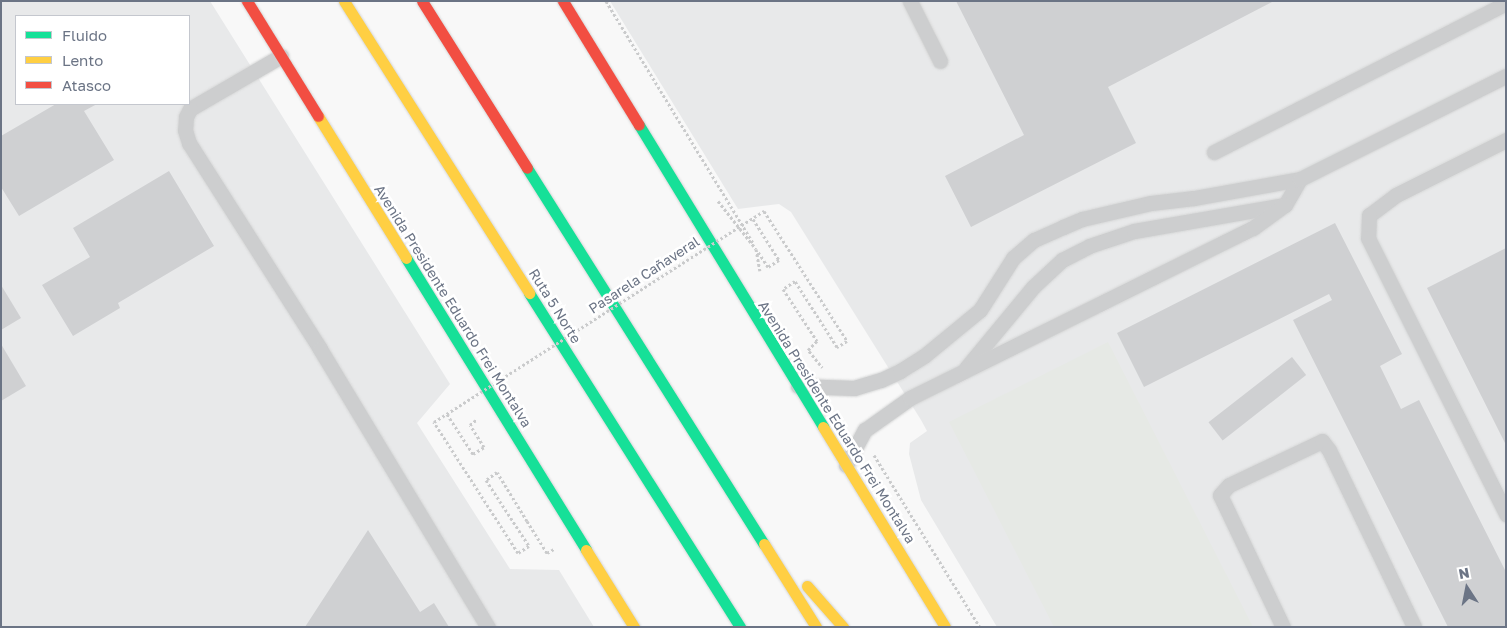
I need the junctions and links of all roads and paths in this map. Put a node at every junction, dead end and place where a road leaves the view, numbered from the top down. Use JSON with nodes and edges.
{"nodes":[{"id":1,"x":247,"y":1,"type":"edge"},
{"id":2,"x":344,"y":1,"type":"edge"},
{"id":3,"x":422,"y":1,"type":"edge"},
{"id":4,"x":563,"y":1,"type":"edge"},
{"id":5,"x":606,"y":1,"type":"edge"},
{"id":6,"x":910,"y":1,"type":"edge"},
{"id":7,"x":1506,"y":3,"type":"edge"},
{"id":8,"x":281,"y":56,"type":"junction"},
{"id":9,"x":940,"y":61,"type":"dead end"},
{"id":10,"x":1506,"y":76,"type":"edge"},
{"id":11,"x":1506,"y":140,"type":"edge"},
{"id":12,"x":1214,"y":152,"type":"dead end"},
{"id":13,"x":1300,"y":179,"type":"junction"},
{"id":14,"x":1286,"y":205,"type":"junction"},
{"id":15,"x":753,"y":219,"type":"junction"},
{"id":16,"x":817,"y":341,"type":"dead end"},
{"id":17,"x":809,"y":350,"type":"dead end"},
{"id":18,"x":962,"y":372,"type":"junction"},
{"id":19,"x":798,"y":386,"type":"junction"},
{"id":20,"x":831,"y":387,"type":"junction"},
{"id":21,"x":447,"y":414,"type":"junction"},
{"id":22,"x":470,"y":425,"type":"dead end"},
{"id":23,"x":862,"y":435,"type":"junction"},
{"id":24,"x":846,"y":465,"type":"junction"},
{"id":25,"x":1506,"y":514,"type":"edge"},
{"id":26,"x":750,"y":518,"type":"junction"},
{"id":27,"x":559,"y":546,"type":"dead end"},
{"id":28,"x":488,"y":627,"type":"edge"},
{"id":29,"x":634,"y":627,"type":"edge"},
{"id":30,"x":738,"y":627,"type":"edge"},
{"id":31,"x":816,"y":627,"type":"edge"},
{"id":32,"x":843,"y":627,"type":"edge"},
{"id":33,"x":945,"y":627,"type":"edge"},
{"id":34,"x":980,"y":627,"type":"edge"},
{"id":35,"x":1283,"y":627,"type":"edge"},
{"id":36,"x":1414,"y":627,"type":"edge"}],
"edges":[{"from":1,"to":8,"type":"main road","name":"Avenida Presidente Eduardo Frei Montalva"},
{"from":2,"to":30,"type":"main road","name":"Ruta 5 Norte"},
{"from":3,"to":26,"type":"main road"},
{"from":4,"to":19,"type":"main road","name":"Avenida Presidente Eduardo Frei Montalva"},
{"from":5,"to":15,"type":"path"},
{"from":6,"to":9,"type":"lane"},
{"from":7,"to":12,"type":"lane"},
{"from":8,"to":28,"type":"lane"},
{"from":8,"to":29,"type":"main road","name":"Avenida Presidente Eduardo Frei Montalva"},
{"from":10,"to":13,"type":"lane"},
{"from":11,"to":25,"type":"lane"},
{"from":13,"to":14,"type":"lane"},
{"from":13,"to":20,"type":"lane"},
{"from":14,"to":18,"type":"lane"},
{"from":14,"to":18,"type":"lane"},
{"from":15,"to":16,"type":"path","bridge":true},
{"from":15,"to":21,"type":"path","name":"Pasarela Cañaveral","bridge":true},
{"from":17,"to":20,"type":"path"},
{"from":18,"to":23,"type":"lane"},
{"from":19,"to":20,"type":"lane"},
{"from":19,"to":24,"type":"main road","name":"Avenida Presidente Eduardo Frei Montalva"},
{"from":21,"to":22,"type":"path"},
{"from":21,"to":27,"type":"path","bridge":true},
{"from":23,"to":24,"type":"lane"},
{"from":23,"to":34,"type":"path"},
{"from":24,"to":33,"type":"main road","name":"Avenida Presidente Eduardo Frei Montalva"},
{"from":26,"to":31,"type":"main road"},
{"from":26,"to":32,"type":"main road"},
{"from":35,"to":36,"type":"lane"}]}
